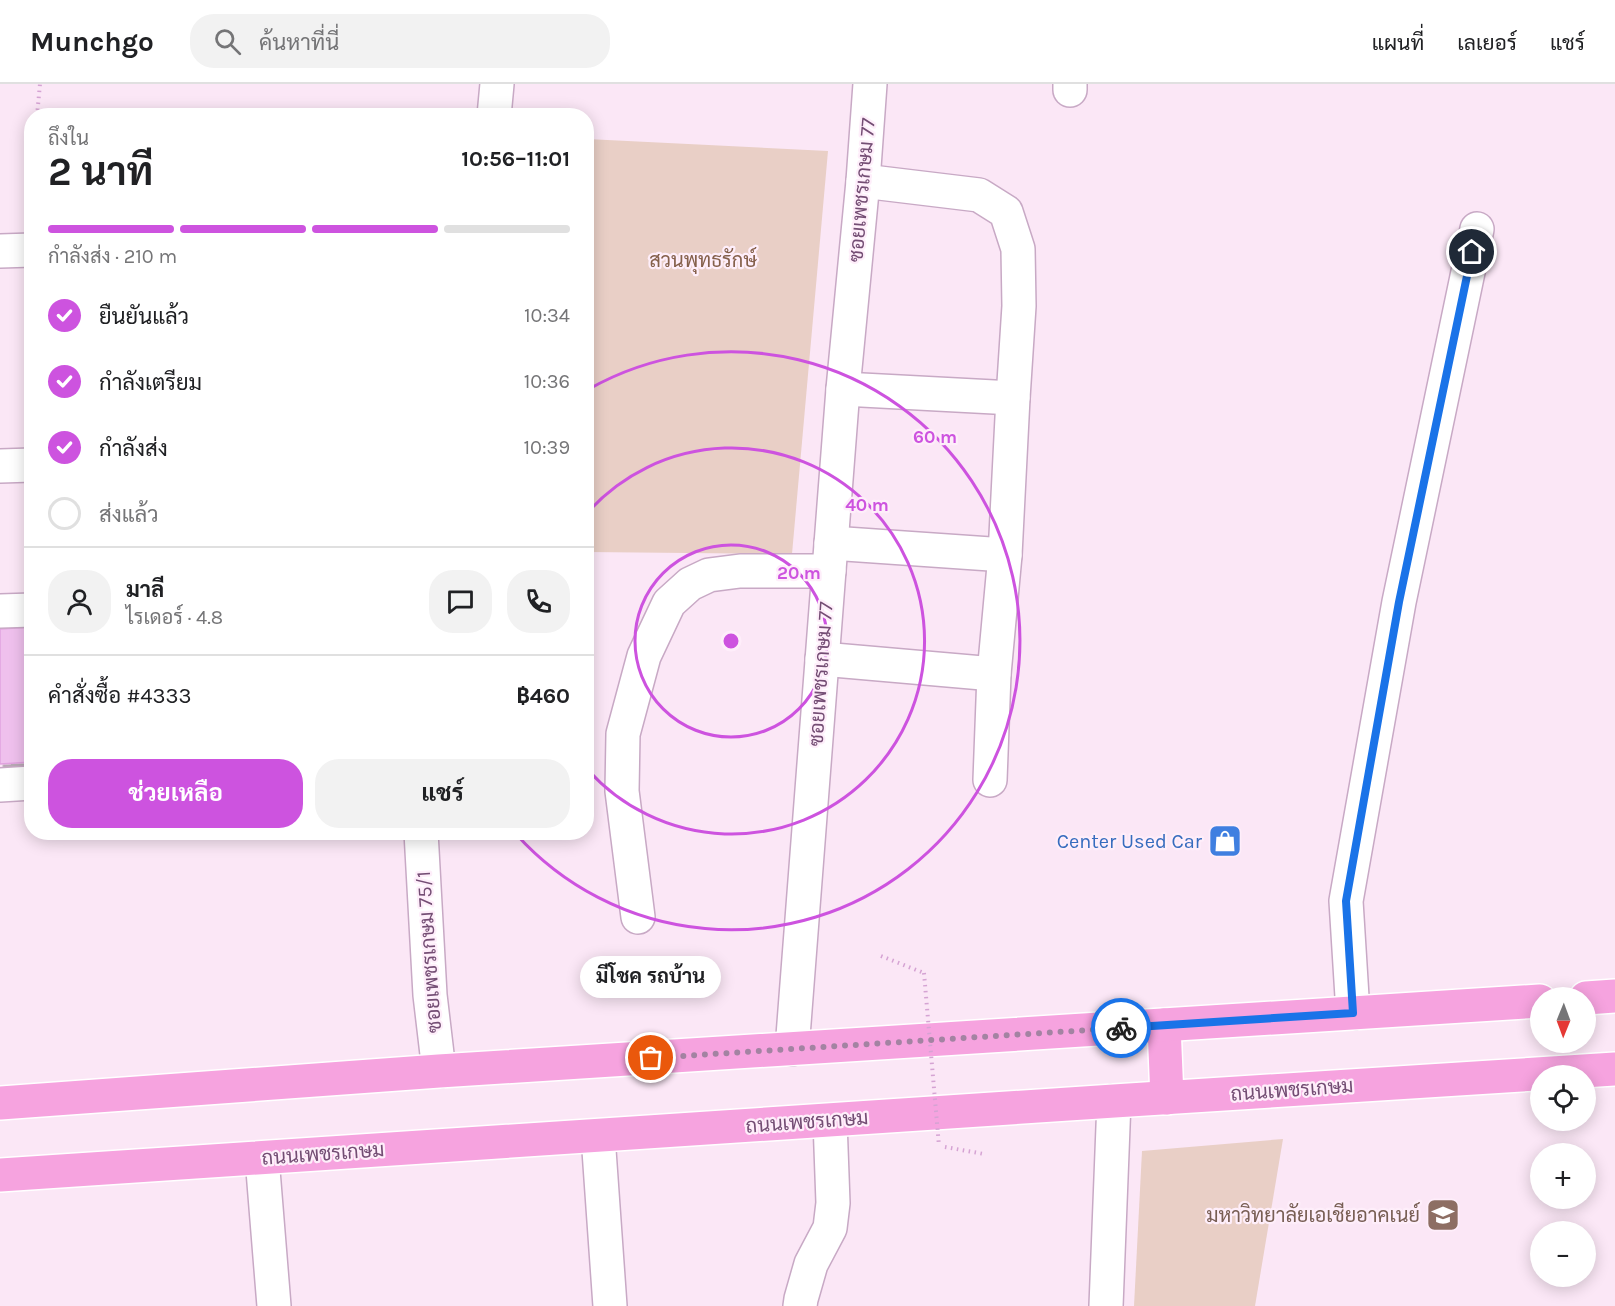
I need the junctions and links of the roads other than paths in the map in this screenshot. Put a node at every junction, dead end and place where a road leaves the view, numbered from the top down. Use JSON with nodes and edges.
{"nodes":[{"id":1,"x":497,"y":84,"type":"edge"},
{"id":2,"x":870,"y":84,"type":"edge"},
{"id":3,"x":495,"y":108,"type":"edge"},
{"id":4,"x":863,"y":181,"type":"junction"},
{"id":5,"x":1476,"y":229,"type":"dead end"},
{"id":6,"x":24,"y":250,"type":"edge"},
{"id":7,"x":0,"y":251,"type":"edge"},
{"id":8,"x":843,"y":389,"type":"junction"},
{"id":9,"x":1013,"y":398,"type":"junction"},
{"id":10,"x":24,"y":465,"type":"edge"},
{"id":11,"x":0,"y":466,"type":"edge"},
{"id":12,"x":1005,"y":555,"type":"junction"},
{"id":13,"x":830,"y":557,"type":"junction"},
{"id":14,"x":24,"y":610,"type":"edge"},
{"id":15,"x":0,"y":611,"type":"edge"},
{"id":16,"x":822,"y":659,"type":"junction"},
{"id":17,"x":994,"y":674,"type":"junction"},
{"id":18,"x":990,"y":780,"type":"dead end"},
{"id":19,"x":24,"y":784,"type":"edge"},
{"id":20,"x":0,"y":785,"type":"edge"},
{"id":21,"x":421,"y":840,"type":"edge"},
{"id":22,"x":638,"y":917,"type":"dead end"},
{"id":23,"x":1615,"y":996,"type":"edge"},
{"id":24,"x":1596,"y":997,"type":"edge"},
{"id":25,"x":1530,"y":1002,"type":"edge"},
{"id":26,"x":1353,"y":1013,"type":"junction"},
{"id":27,"x":1164,"y":1025,"type":"junction"},
{"id":28,"x":792,"y":1049,"type":"junction"},
{"id":29,"x":1615,"y":1069,"type":"edge"},
{"id":30,"x":439,"y":1071,"type":"junction"},
{"id":31,"x":1167,"y":1098,"type":"junction"},
{"id":32,"x":1114,"y":1101,"type":"junction"},
{"id":33,"x":0,"y":1103,"type":"edge"},
{"id":34,"x":830,"y":1121,"type":"junction"},
{"id":35,"x":598,"y":1136,"type":"junction"},
{"id":36,"x":262,"y":1158,"type":"junction"},
{"id":37,"x":0,"y":1175,"type":"edge"},
{"id":38,"x":274,"y":1306,"type":"edge"},
{"id":39,"x":610,"y":1306,"type":"edge"},
{"id":40,"x":800,"y":1306,"type":"edge"},
{"id":41,"x":1106,"y":1306,"type":"edge"}],
"edges":[{"from":1,"to":3,"type":"street"},
{"from":2,"to":4,"type":"street","name":"ซอยเพชรเกษม 77"},
{"from":4,"to":8,"type":"street","name":"ซอยเพชรเกษม 77"},
{"from":4,"to":9,"type":"street"},
{"from":5,"to":26,"type":"street"},
{"from":6,"to":7,"type":"street"},
{"from":8,"to":9,"type":"street"},
{"from":8,"to":13,"type":"street","name":"ซอยเพชรเกษม 77"},
{"from":9,"to":12,"type":"street"},
{"from":10,"to":11,"type":"street"},
{"from":12,"to":13,"type":"street"},
{"from":12,"to":17,"type":"street"},
{"from":13,"to":16,"type":"street","name":"ซอยเพชรเกษม 77"},
{"from":13,"to":22,"type":"street"},
{"from":14,"to":15,"type":"street"},
{"from":16,"to":17,"type":"street"},
{"from":16,"to":28,"type":"street","name":"ซอยเพชรเกษม 77"},
{"from":17,"to":18,"type":"street"},
{"from":19,"to":20,"type":"street"},
{"from":21,"to":30,"type":"street","name":"ซอยเพชรเกษม 75/1"},
{"from":23,"to":24,"type":"main road"},
{"from":25,"to":26,"type":"main road"},
{"from":26,"to":27,"type":"main road"},
{"from":27,"to":28,"type":"main road"},
{"from":27,"to":31,"type":"main road"},
{"from":28,"to":30,"type":"main road"},
{"from":29,"to":31,"type":"main road","name":"ถนนเพชรเกษม"},
{"from":30,"to":33,"type":"main road"},
{"from":31,"to":32,"type":"main road","name":"ถนนเพชรเกษม"},
{"from":32,"to":34,"type":"main road","name":"ถนนเพชรเกษม"},
{"from":32,"to":41,"type":"street"},
{"from":34,"to":35,"type":"main road","name":"ถนนเพชรเกษม"},
{"from":34,"to":40,"type":"street"},
{"from":35,"to":36,"type":"main road","name":"ถนนเพชรเกษม"},
{"from":35,"to":39,"type":"street"},
{"from":36,"to":37,"type":"main road","name":"ถนนเพชรเกษม"},
{"from":36,"to":38,"type":"street"}]}
